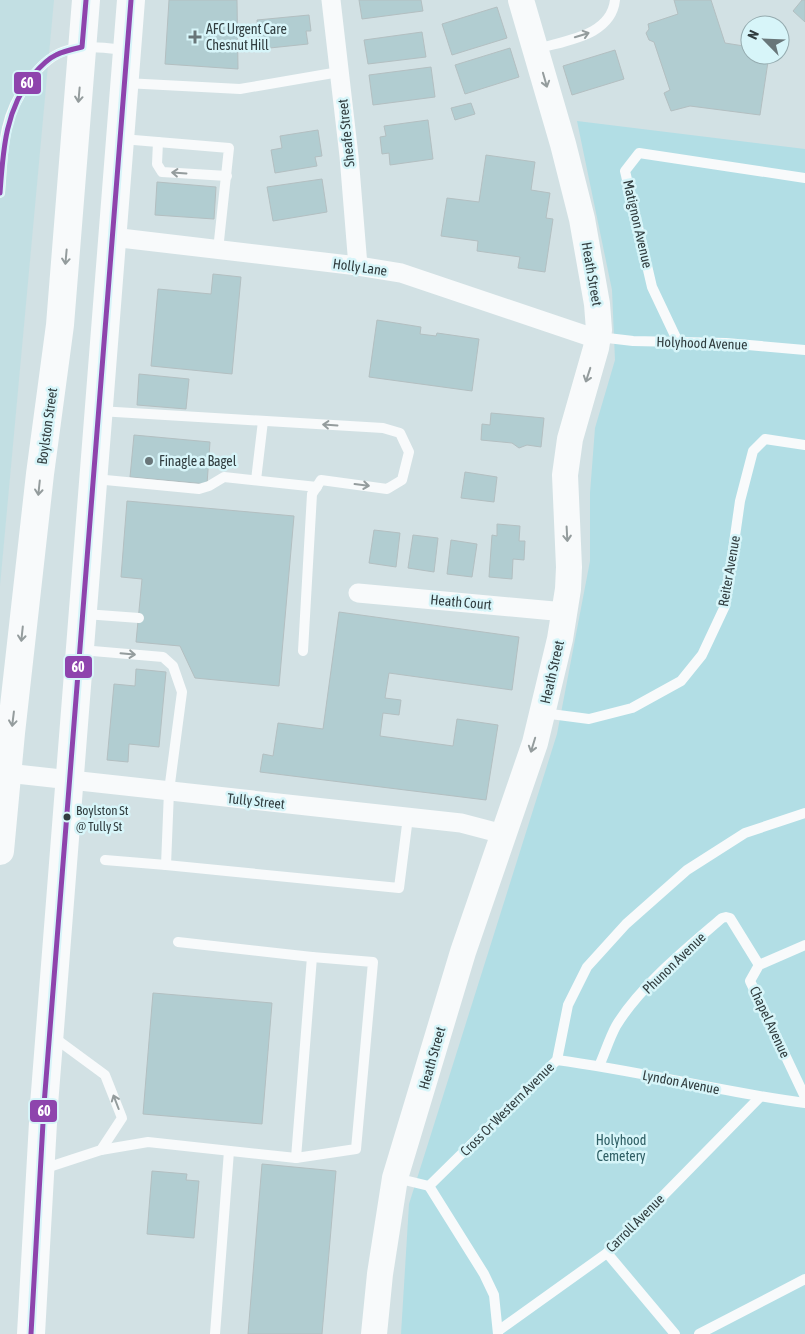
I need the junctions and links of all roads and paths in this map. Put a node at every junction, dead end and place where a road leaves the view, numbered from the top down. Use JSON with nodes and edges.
{"nodes":[{"id":1,"x":86,"y":0,"type":"edge"},
{"id":2,"x":131,"y":0,"type":"edge"},
{"id":3,"x":331,"y":0,"type":"edge"},
{"id":4,"x":521,"y":0,"type":"edge"},
{"id":5,"x":616,"y":0,"type":"edge"},
{"id":6,"x":82,"y":47,"type":"junction"},
{"id":7,"x":536,"y":49,"type":"junction"},
{"id":8,"x":127,"y":50,"type":"junction"},
{"id":9,"x":339,"y":72,"type":"junction"},
{"id":10,"x":124,"y":83,"type":"junction"},
{"id":11,"x":120,"y":138,"type":"junction"},
{"id":12,"x":158,"y":142,"type":"junction"},
{"id":13,"x":2,"y":155,"type":"edge"},
{"id":14,"x":227,"y":176,"type":"junction"},
{"id":15,"x":805,"y":178,"type":"edge"},
{"id":16,"x":0,"y":193,"type":"edge"},
{"id":17,"x":112,"y":237,"type":"junction"},
{"id":18,"x":218,"y":250,"type":"junction"},
{"id":19,"x":358,"y":266,"type":"junction"},
{"id":20,"x":598,"y":337,"type":"junction"},
{"id":21,"x":678,"y":342,"type":"junction"},
{"id":22,"x":805,"y":350,"type":"edge"},
{"id":23,"x":98,"y":410,"type":"junction"},
{"id":24,"x":263,"y":421,"type":"junction"},
{"id":25,"x":805,"y":445,"type":"edge"},
{"id":26,"x":93,"y":479,"type":"junction"},
{"id":27,"x":256,"y":480,"type":"junction"},
{"id":28,"x":317,"y":486,"type":"junction"},
{"id":29,"x":358,"y":593,"type":"dead end"},
{"id":30,"x":565,"y":612,"type":"junction"},
{"id":31,"x":82,"y":614,"type":"junction"},
{"id":32,"x":139,"y":618,"type":"dead end"},
{"id":33,"x":79,"y":649,"type":"junction"},
{"id":34,"x":303,"y":651,"type":"dead end"},
{"id":35,"x":542,"y":712,"type":"junction"},
{"id":36,"x":7,"y":773,"type":"junction"},
{"id":37,"x":69,"y":780,"type":"junction"},
{"id":38,"x":169,"y":791,"type":"junction"},
{"id":39,"x":805,"y":813,"type":"edge"},
{"id":40,"x":408,"y":817,"type":"junction"},
{"id":41,"x":503,"y":834,"type":"junction"},
{"id":42,"x":0,"y":851,"type":"edge"},
{"id":43,"x":104,"y":860,"type":"dead end"},
{"id":44,"x":166,"y":865,"type":"junction"},
{"id":45,"x":178,"y":942,"type":"dead end"},
{"id":46,"x":805,"y":945,"type":"edge"},
{"id":47,"x":312,"y":957,"type":"junction"},
{"id":48,"x":759,"y":965,"type":"junction"},
{"id":49,"x":50,"y":1034,"type":"junction"},
{"id":50,"x":557,"y":1060,"type":"junction"},
{"id":51,"x":599,"y":1066,"type":"junction"},
{"id":52,"x":760,"y":1097,"type":"junction"},
{"id":53,"x":805,"y":1097,"type":"edge"},
{"id":54,"x":805,"y":1103,"type":"edge"},
{"id":55,"x":101,"y":1150,"type":"junction"},
{"id":56,"x":229,"y":1151,"type":"junction"},
{"id":57,"x":296,"y":1158,"type":"junction"},
{"id":58,"x":40,"y":1170,"type":"junction"},
{"id":59,"x":395,"y":1178,"type":"junction"},
{"id":60,"x":429,"y":1186,"type":"junction"},
{"id":61,"x":607,"y":1253,"type":"junction"},
{"id":62,"x":805,"y":1279,"type":"edge"},
{"id":63,"x":498,"y":1333,"type":"edge"},
{"id":64,"x":31,"y":1334,"type":"edge"},
{"id":65,"x":216,"y":1334,"type":"edge"},
{"id":66,"x":374,"y":1334,"type":"edge"},
{"id":67,"x":675,"y":1334,"type":"edge"},
{"id":68,"x":699,"y":1334,"type":"edge"}],
"edges":[{"from":1,"to":6,"type":"highway","name":"Boylston Street"},
{"from":2,"to":8,"type":"highway"},
{"from":3,"to":9,"type":"street","name":"Sheafe Street"},
{"from":4,"to":7,"type":"street","name":"Heath Street"},
{"from":7,"to":5,"type":"lane","one_way":true},
{"from":6,"to":8,"type":"lane"},
{"from":6,"to":13,"type":"lane"},
{"from":6,"to":36,"type":"highway","name":"Boylston Street","one_way":true},
{"from":7,"to":20,"type":"street","name":"Heath Street","one_way":true},
{"from":8,"to":10,"type":"highway"},
{"from":9,"to":10,"type":"lane"},
{"from":9,"to":19,"type":"street","name":"Sheafe Street"},
{"from":10,"to":11,"type":"highway"},
{"from":11,"to":12,"type":"lane"},
{"from":11,"to":17,"type":"highway"},
{"from":14,"to":12,"type":"lane","one_way":true},
{"from":12,"to":14,"type":"lane"},
{"from":13,"to":16,"type":"lane"},
{"from":14,"to":18,"type":"lane"},
{"from":15,"to":21,"type":"lane","name":"Matignon Avenue"},
{"from":17,"to":18,"type":"street","name":"Holly Lane"},
{"from":17,"to":23,"type":"highway"},
{"from":18,"to":19,"type":"street","name":"Holly Lane"},
{"from":19,"to":20,"type":"street","name":"Holly Lane"},
{"from":20,"to":21,"type":"lane","name":"Holyhood Avenue"},
{"from":20,"to":30,"type":"street","name":"Heath Street","one_way":true},
{"from":21,"to":22,"type":"lane","name":"Holyhood Avenue"},
{"from":23,"to":24,"type":"lane"},
{"from":23,"to":26,"type":"highway"},
{"from":24,"to":27,"type":"lane"},
{"from":28,"to":24,"type":"lane","one_way":true},
{"from":25,"to":35,"type":"lane","name":"Reiter Avenue"},
{"from":26,"to":27,"type":"lane"},
{"from":26,"to":31,"type":"highway"},
{"from":27,"to":28,"type":"lane"},
{"from":28,"to":34,"type":"lane"},
{"from":29,"to":30,"type":"street","name":"Heath Court"},
{"from":30,"to":35,"type":"street","name":"Heath Street"},
{"from":31,"to":32,"type":"lane"},
{"from":31,"to":33,"type":"highway"},
{"from":33,"to":37,"type":"highway"},
{"from":33,"to":38,"type":"lane","one_way":true},
{"from":35,"to":41,"type":"street","name":"Heath Street","one_way":true},
{"from":36,"to":37,"type":"street","name":"Tully Street"},
{"from":36,"to":42,"type":"highway","name":"Boylston Street"},
{"from":37,"to":38,"type":"street","name":"Tully Street"},
{"from":37,"to":49,"type":"highway"},
{"from":38,"to":40,"type":"street","name":"Tully Street"},
{"from":38,"to":44,"type":"lane"},
{"from":39,"to":50,"type":"lane","name":"Cross Or Western Avenue"},
{"from":40,"to":41,"type":"street","name":"Tully Street"},
{"from":40,"to":44,"type":"lane"},
{"from":41,"to":59,"type":"street","name":"Heath Street"},
{"from":43,"to":44,"type":"lane"},
{"from":45,"to":47,"type":"lane"},
{"from":46,"to":48,"type":"lane","name":"Chapel Avenue"},
{"from":47,"to":57,"type":"lane"},
{"from":47,"to":57,"type":"lane"},
{"from":48,"to":51,"type":"lane","name":"Phunon Avenue"},
{"from":48,"to":53,"type":"lane","name":"Chapel Avenue"},
{"from":55,"to":49,"type":"lane","one_way":true},
{"from":49,"to":58,"type":"highway"},
{"from":50,"to":51,"type":"lane","name":"Lyndon Avenue"},
{"from":50,"to":60,"type":"lane","name":"Cross Or Western Avenue"},
{"from":51,"to":52,"type":"lane","name":"Lyndon Avenue"},
{"from":52,"to":54,"type":"lane","name":"Lyndon Avenue"},
{"from":52,"to":61,"type":"lane","name":"Carroll Avenue"},
{"from":55,"to":56,"type":"lane"},
{"from":55,"to":58,"type":"lane"},
{"from":56,"to":57,"type":"lane"},
{"from":56,"to":65,"type":"lane"},
{"from":58,"to":64,"type":"highway"},
{"from":59,"to":60,"type":"lane"},
{"from":59,"to":66,"type":"street","name":"Heath Street"},
{"from":60,"to":63,"type":"lane"},
{"from":61,"to":63,"type":"lane","name":"Carroll Avenue"},
{"from":61,"to":67,"type":"lane"},
{"from":62,"to":68,"type":"lane"}]}
